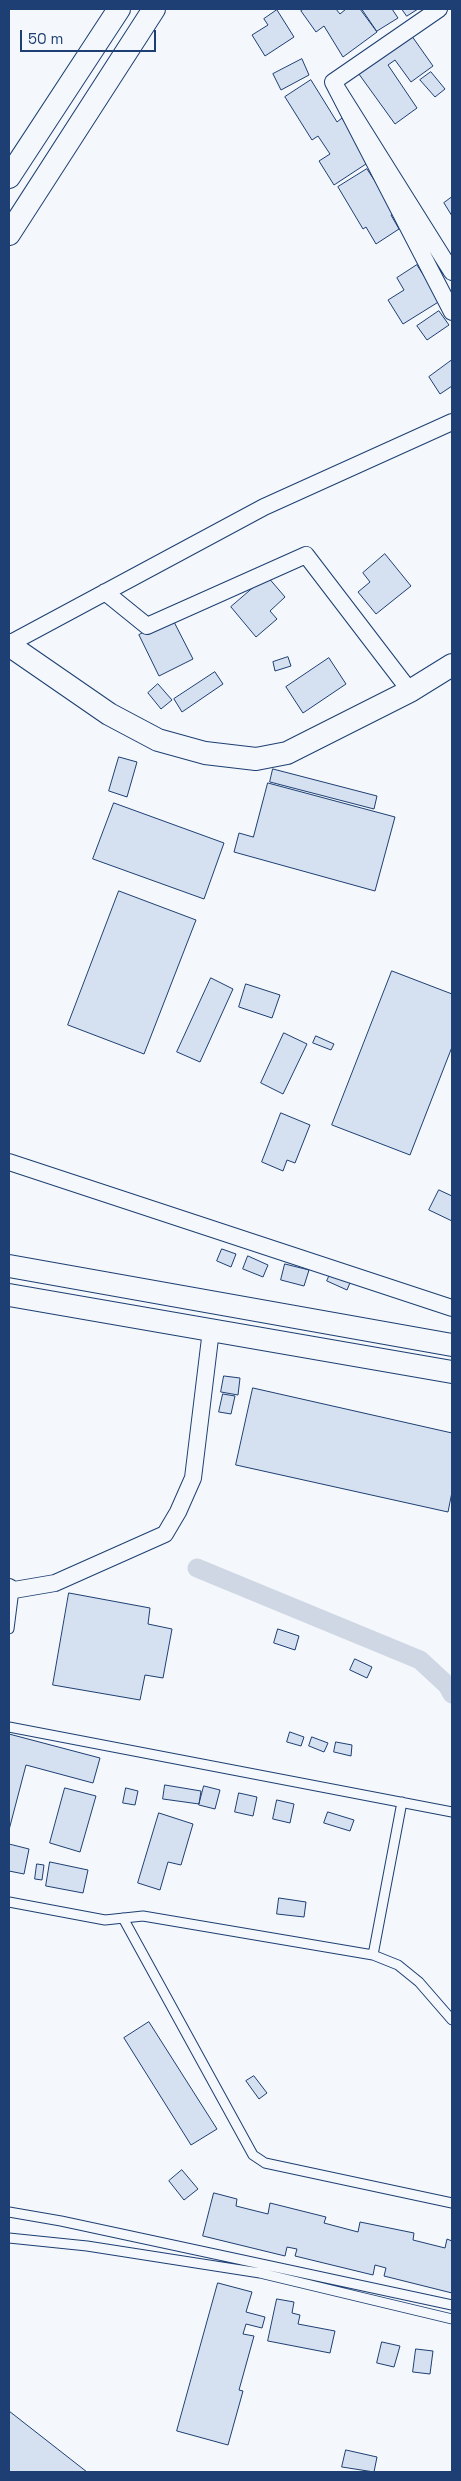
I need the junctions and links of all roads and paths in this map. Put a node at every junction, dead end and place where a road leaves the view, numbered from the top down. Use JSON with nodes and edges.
{"nodes":[{"id":1,"x":119,"y":9,"type":"edge"},
{"id":2,"x":154,"y":9,"type":"edge"},
{"id":3,"x":439,"y":9,"type":"edge"},
{"id":4,"x":333,"y":82,"type":"junction"},
{"id":5,"x":9,"y":177,"type":"edge"},
{"id":6,"x":9,"y":234,"type":"edge"},
{"id":7,"x":452,"y":272,"type":"edge"},
{"id":8,"x":452,"y":312,"type":"edge"},
{"id":9,"x":452,"y":422,"type":"edge"},
{"id":10,"x":105,"y":592,"type":"junction"},
{"id":11,"x":9,"y":644,"type":"edge"},
{"id":12,"x":452,"y":665,"type":"edge"},
{"id":13,"x":410,"y":691,"type":"junction"},
{"id":14,"x":9,"y":1162,"type":"edge"},
{"id":15,"x":9,"y":1266,"type":"edge"},
{"id":16,"x":9,"y":1295,"type":"edge"},
{"id":17,"x":452,"y":1308,"type":"edge"},
{"id":18,"x":211,"y":1330,"type":"junction"},
{"id":19,"x":452,"y":1345,"type":"edge"},
{"id":20,"x":452,"y":1372,"type":"edge"},
{"id":21,"x":12,"y":1589,"type":"edge"},
{"id":22,"x":9,"y":1628,"type":"edge"},
{"id":23,"x":9,"y":1727,"type":"edge"},
{"id":24,"x":402,"y":1802,"type":"junction"},
{"id":25,"x":452,"y":1812,"type":"edge"},
{"id":26,"x":9,"y":1902,"type":"edge"},
{"id":27,"x":123,"y":1918,"type":"junction"},
{"id":28,"x":372,"y":1955,"type":"junction"},
{"id":29,"x":452,"y":2020,"type":"edge"},
{"id":30,"x":452,"y":2203,"type":"edge"},
{"id":31,"x":9,"y":2212,"type":"edge"},
{"id":32,"x":9,"y":2238,"type":"edge"},
{"id":33,"x":452,"y":2304,"type":"edge"},
{"id":34,"x":452,"y":2319,"type":"edge"}],
"edges":[{"from":1,"to":5,"type":"street"},
{"from":2,"to":6,"type":"street"},
{"from":3,"to":4,"type":"street"},
{"from":4,"to":7,"type":"street"},
{"from":4,"to":8,"type":"street"},
{"from":9,"to":10,"type":"street"},
{"from":10,"to":11,"type":"street"},
{"from":10,"to":13,"type":"street"},
{"from":11,"to":13,"type":"street"},
{"from":12,"to":13,"type":"street"},
{"from":14,"to":17,"type":"street"},
{"from":15,"to":19,"type":"street"},
{"from":16,"to":18,"type":"street"},
{"from":18,"to":20,"type":"street"},
{"from":18,"to":21,"type":"street"},
{"from":21,"to":22,"type":"lane"},
{"from":23,"to":24,"type":"lane"},
{"from":24,"to":25,"type":"lane"},
{"from":24,"to":28,"type":"lane"},
{"from":26,"to":27,"type":"lane"},
{"from":27,"to":28,"type":"lane"},
{"from":27,"to":30,"type":"lane"},
{"from":28,"to":29,"type":"lane"},
{"from":31,"to":33,"type":"lane"},
{"from":32,"to":34,"type":"lane"}]}
